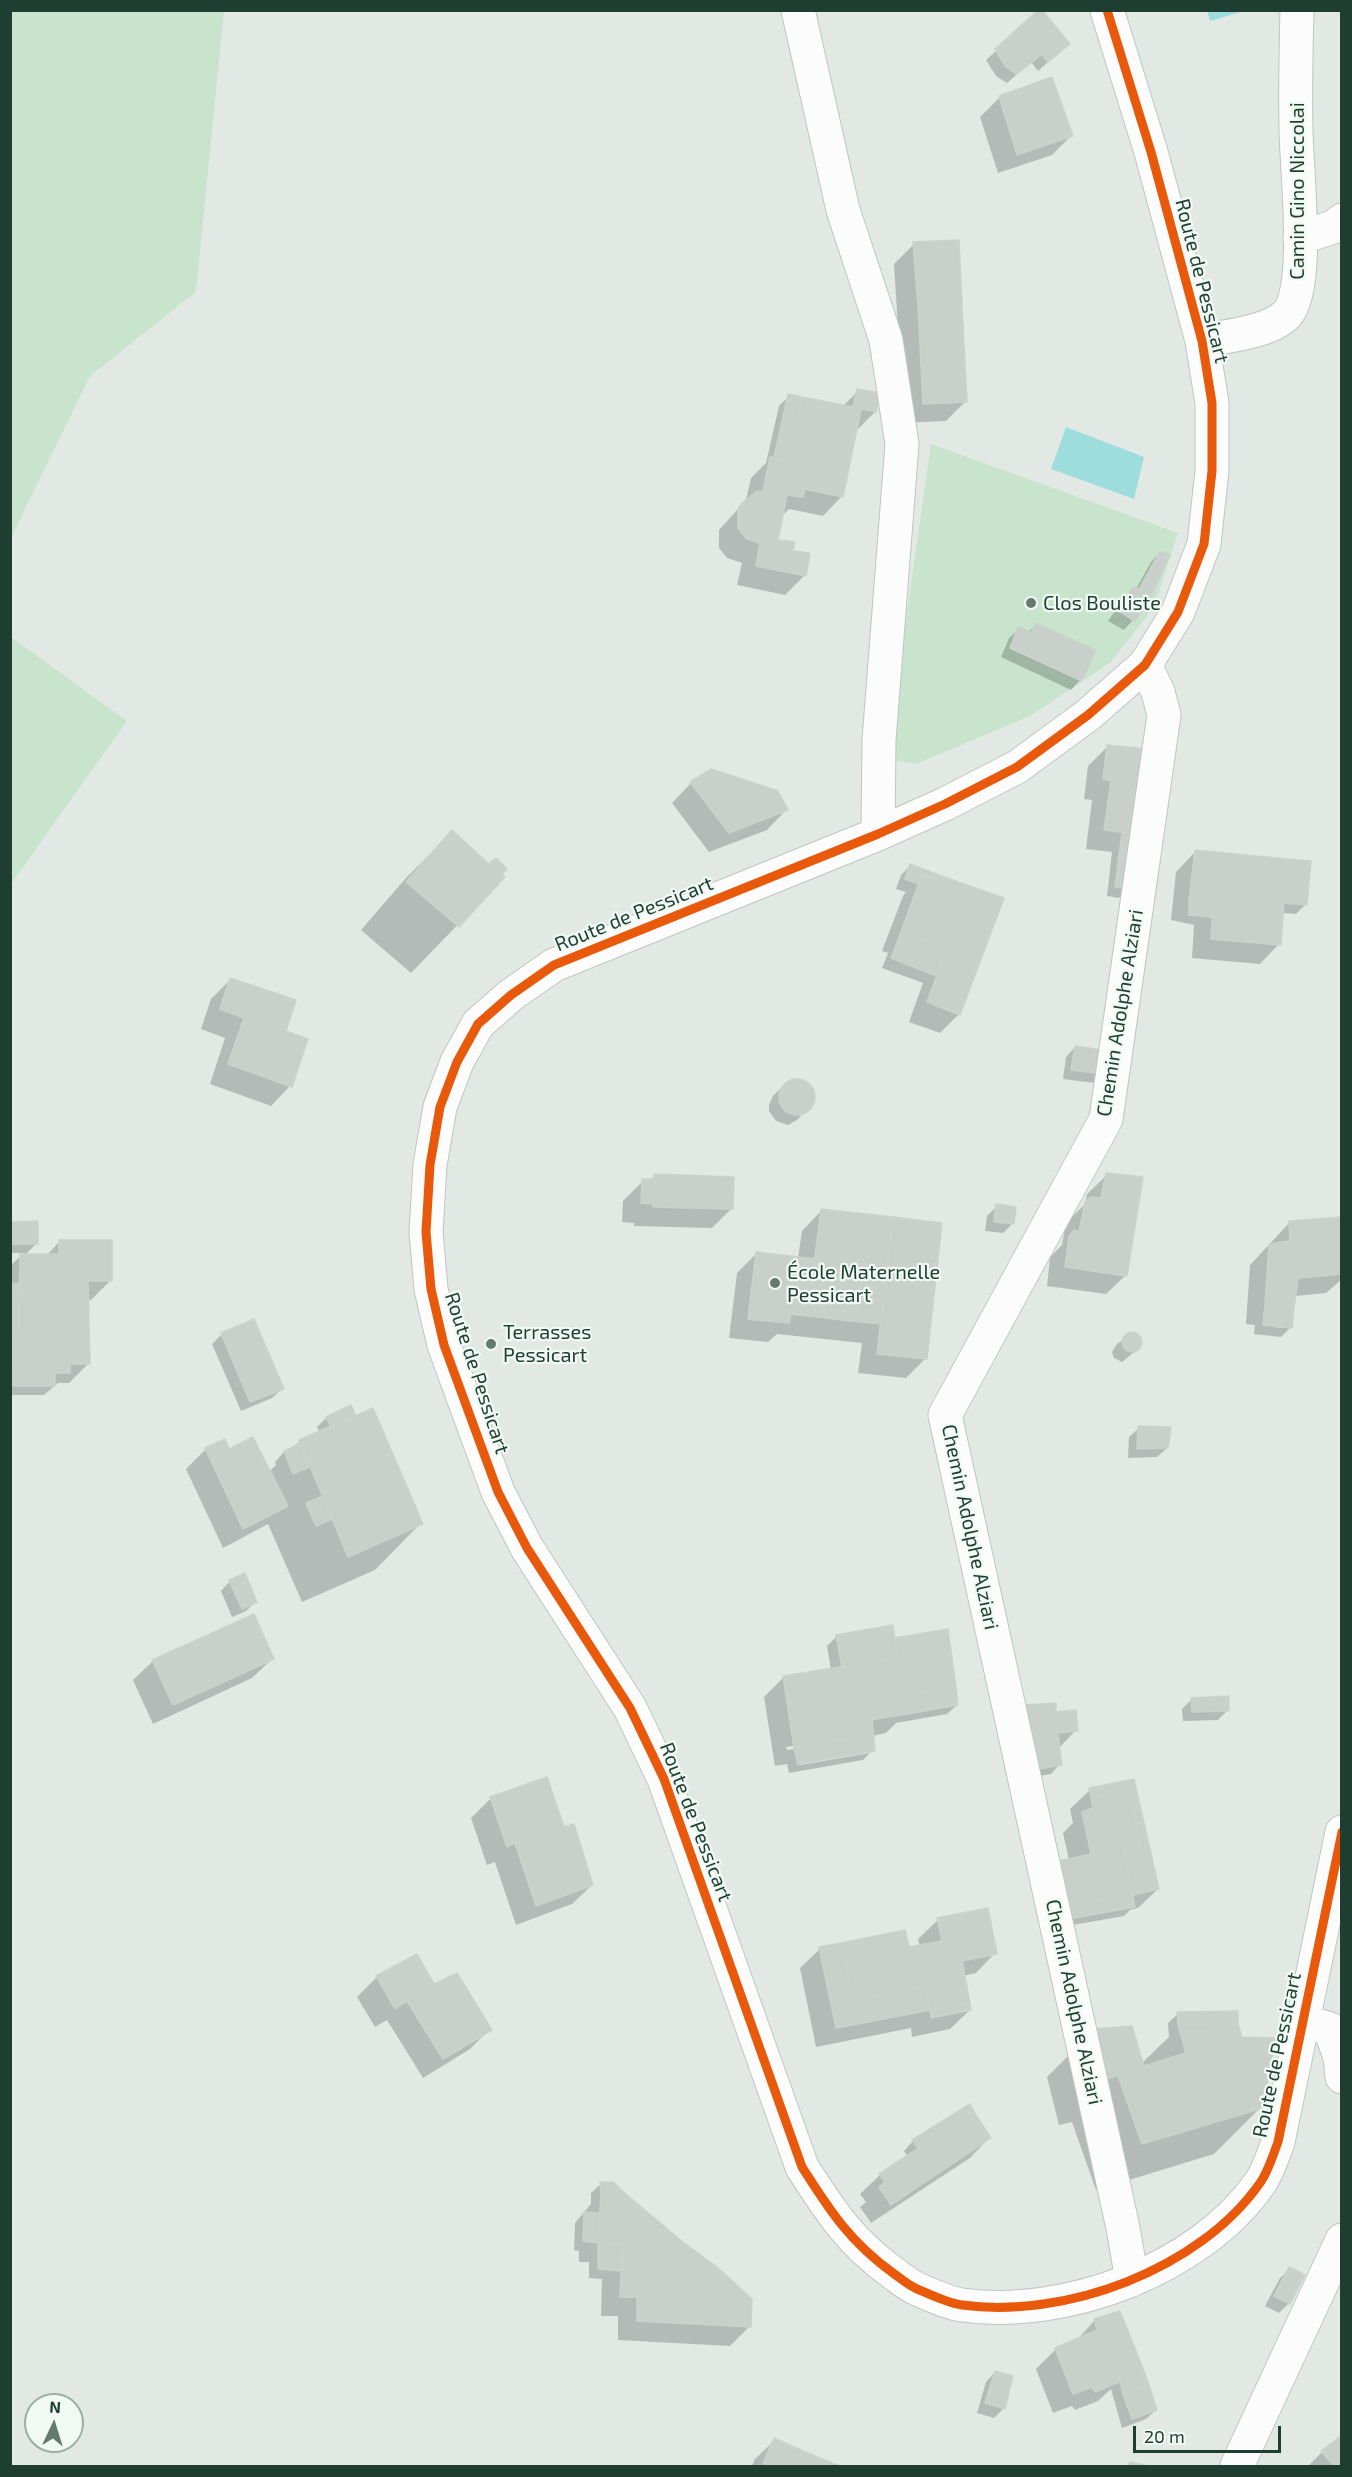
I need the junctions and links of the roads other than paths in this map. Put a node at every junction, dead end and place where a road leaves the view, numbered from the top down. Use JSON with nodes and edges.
{"nodes":[{"id":1,"x":798,"y":10,"type":"edge"},
{"id":2,"x":1107,"y":10,"type":"edge"},
{"id":3,"x":1297,"y":10,"type":"edge"},
{"id":4,"x":1341,"y":220,"type":"edge"},
{"id":5,"x":1300,"y":238,"type":"junction"},
{"id":6,"x":1202,"y":341,"type":"junction"},
{"id":7,"x":1145,"y":665,"type":"junction"},
{"id":8,"x":878,"y":834,"type":"junction"},
{"id":9,"x":1341,"y":1832,"type":"edge"},
{"id":10,"x":1304,"y":2021,"type":"junction"},
{"id":11,"x":1341,"y":2077,"type":"edge"},
{"id":12,"x":1341,"y":2240,"type":"edge"},
{"id":13,"x":1132,"y":2280,"type":"junction"},
{"id":14,"x":1237,"y":2466,"type":"edge"}],
"edges":[{"from":1,"to":8,"type":"street"},
{"from":2,"to":6,"type":"street","name":"Route de Pessicart"},
{"from":3,"to":5,"type":"street","name":"Camin Gino Niccolai"},
{"from":4,"to":5,"type":"street"},
{"from":5,"to":6,"type":"street","name":"Camin Gino Niccolai"},
{"from":6,"to":7,"type":"street","name":"Route de Pessicart"},
{"from":7,"to":8,"type":"street","name":"Route de Pessicart"},
{"from":7,"to":13,"type":"street","name":"Chemin Adolphe Alziari"},
{"from":8,"to":13,"type":"street","name":"Route de Pessicart"},
{"from":9,"to":10,"type":"street","name":"Route de Pessicart"},
{"from":10,"to":11,"type":"street"},
{"from":10,"to":13,"type":"street","name":"Route de Pessicart"},
{"from":12,"to":14,"type":"street"}]}
